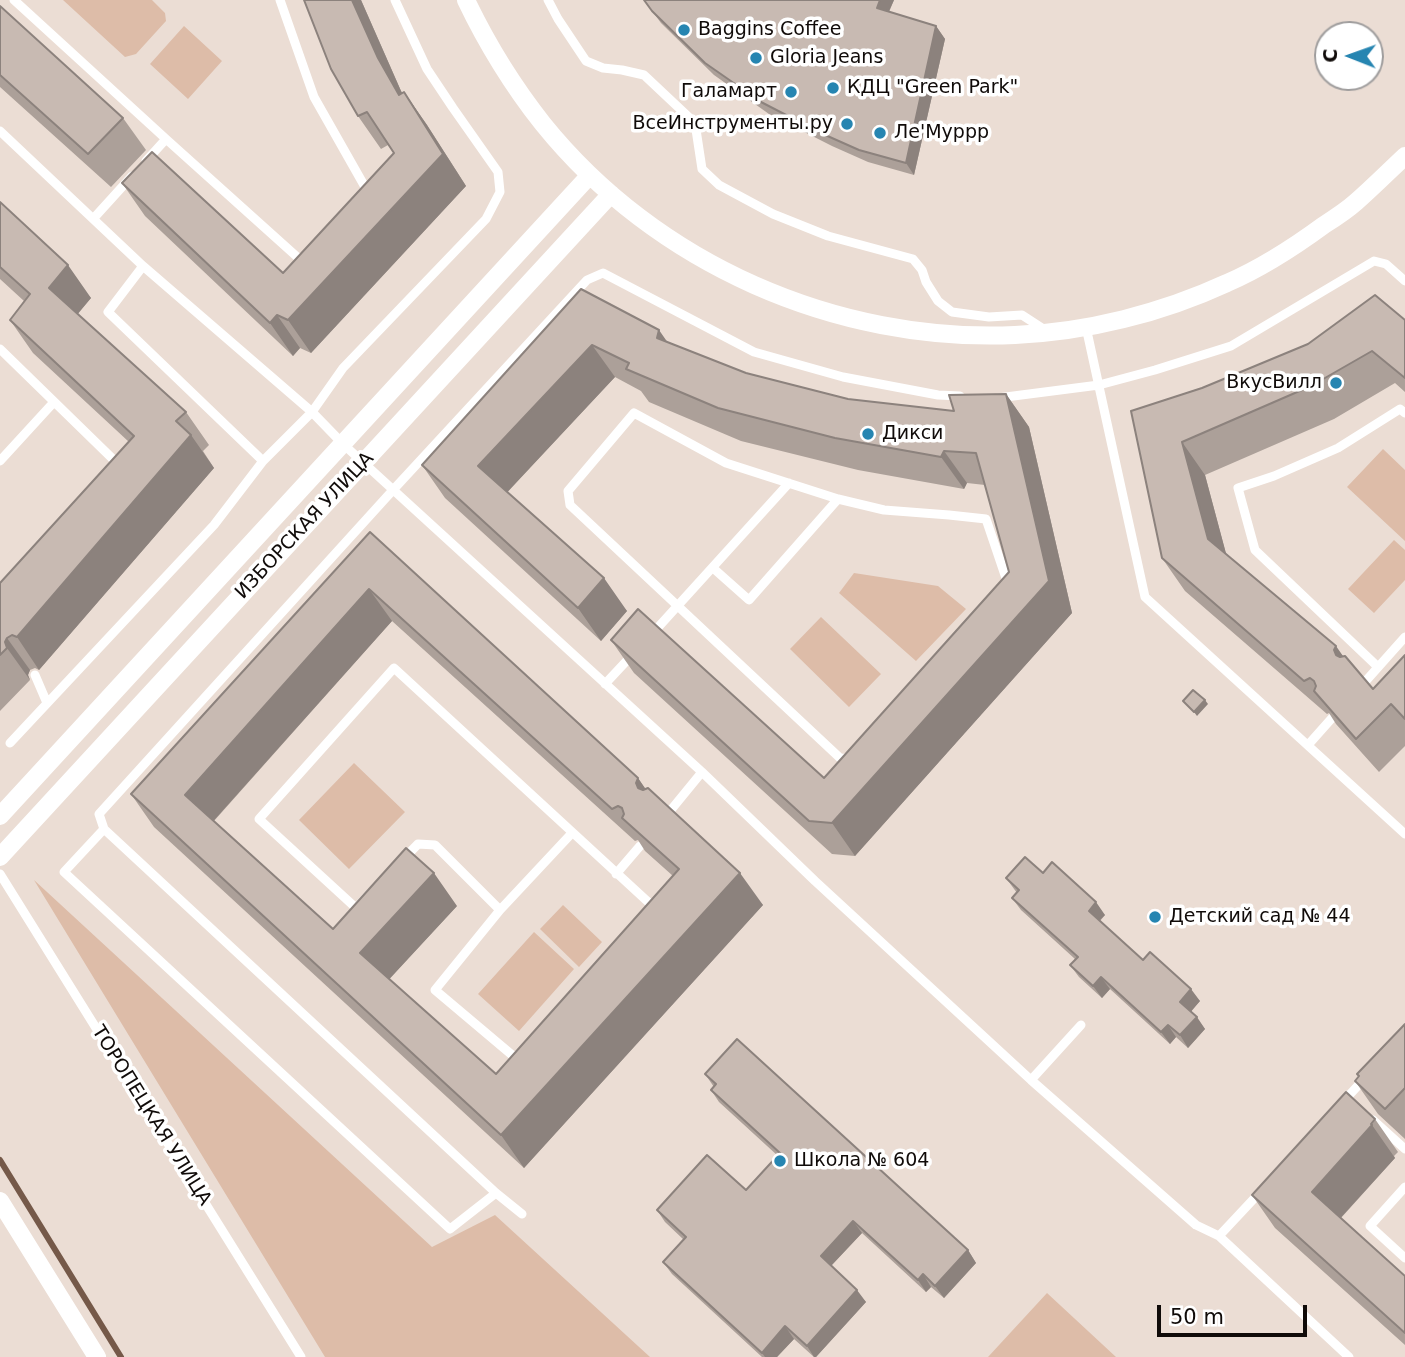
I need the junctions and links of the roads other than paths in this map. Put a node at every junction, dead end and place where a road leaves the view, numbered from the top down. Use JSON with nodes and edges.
{"nodes":[{"id":1,"x":15,"y":0,"type":"edge"},
{"id":2,"x":280,"y":0,"type":"edge"},
{"id":3,"x":395,"y":0,"type":"edge"},
{"id":4,"x":466,"y":0,"type":"edge"},
{"id":5,"x":548,"y":0,"type":"edge"},
{"id":6,"x":0,"y":131,"type":"edge"},
{"id":7,"x":166,"y":139,"type":"junction"},
{"id":8,"x":1405,"y":156,"type":"edge"},
{"id":9,"x":590,"y":175,"type":"junction"},
{"id":10,"x":611,"y":194,"type":"junction"},
{"id":11,"x":361,"y":205,"type":"edge"},
{"id":12,"x":93,"y":219,"type":"junction"},
{"id":13,"x":318,"y":257,"type":"edge"},
{"id":14,"x":143,"y":266,"type":"junction"},
{"id":15,"x":1405,"y":281,"type":"edge"},
{"id":16,"x":1086,"y":327,"type":"junction"},
{"id":17,"x":1048,"y":332,"type":"junction"},
{"id":18,"x":0,"y":349,"type":"edge"},
{"id":19,"x":1099,"y":384,"type":"junction"},
{"id":20,"x":964,"y":396,"type":"edge"},
{"id":21,"x":991,"y":398,"type":"edge"},
{"id":22,"x":54,"y":402,"type":"junction"},
{"id":23,"x":312,"y":412,"type":"junction"},
{"id":24,"x":1405,"y":413,"type":"edge"},
{"id":25,"x":343,"y":444,"type":"junction"},
{"id":26,"x":0,"y":461,"type":"edge"},
{"id":27,"x":263,"y":461,"type":"junction"},
{"id":28,"x":364,"y":463,"type":"junction"},
{"id":29,"x":110,"y":474,"type":"edge"},
{"id":30,"x":789,"y":483,"type":"junction"},
{"id":31,"x":393,"y":490,"type":"junction"},
{"id":32,"x":838,"y":499,"type":"junction"},
{"id":33,"x":713,"y":568,"type":"junction"},
{"id":34,"x":679,"y":606,"type":"junction"},
{"id":35,"x":1405,"y":637,"type":"edge"},
{"id":36,"x":1378,"y":667,"type":"junction"},
{"id":37,"x":35,"y":675,"type":"dead end"},
{"id":38,"x":1364,"y":683,"type":"edge"},
{"id":39,"x":605,"y":684,"type":"junction"},
{"id":40,"x":47,"y":703,"type":"junction"},
{"id":41,"x":1332,"y":718,"type":"edge"},
{"id":42,"x":10,"y":743,"type":"dead end"},
{"id":43,"x":1308,"y":745,"type":"junction"},
{"id":44,"x":702,"y":772,"type":"junction"},
{"id":45,"x":0,"y":816,"type":"edge"},
{"id":46,"x":666,"y":816,"type":"edge"},
{"id":47,"x":104,"y":829,"type":"junction"},
{"id":48,"x":572,"y":833,"type":"junction"},
{"id":49,"x":1405,"y":834,"type":"edge"},
{"id":50,"x":640,"y":846,"type":"edge"},
{"id":51,"x":0,"y":858,"type":"edge"},
{"id":52,"x":0,"y":874,"type":"edge"},
{"id":53,"x":616,"y":874,"type":"junction"},
{"id":54,"x":500,"y":910,"type":"junction"},
{"id":55,"x":1081,"y":1025,"type":"dead end"},
{"id":56,"x":1372,"y":1070,"type":"edge"},
{"id":57,"x":1031,"y":1080,"type":"junction"},
{"id":58,"x":1330,"y":1116,"type":"edge"},
{"id":59,"x":1370,"y":1117,"type":"edge"},
{"id":60,"x":1405,"y":1149,"type":"edge"},
{"id":61,"x":1267,"y":1184,"type":"edge"},
{"id":62,"x":1405,"y":1187,"type":"edge"},
{"id":63,"x":496,"y":1193,"type":"junction"},
{"id":64,"x":0,"y":1201,"type":"edge"},
{"id":65,"x":522,"y":1213,"type":"dead end"},
{"id":66,"x":1219,"y":1236,"type":"junction"},
{"id":67,"x":1405,"y":1258,"type":"edge"},
{"id":68,"x":97,"y":1357,"type":"edge"},
{"id":69,"x":301,"y":1357,"type":"edge"},
{"id":70,"x":1349,"y":1357,"type":"edge"}],
"edges":[{"from":1,"to":7,"type":"lane"},
{"from":2,"to":11,"type":"lane"},
{"from":3,"to":23,"type":"lane"},
{"from":4,"to":9,"type":"street"},
{"from":5,"to":17,"type":"lane"},
{"from":6,"to":12,"type":"lane"},
{"from":7,"to":12,"type":"lane"},
{"from":7,"to":13,"type":"lane"},
{"from":8,"to":16,"type":"street"},
{"from":9,"to":10,"type":"street"},
{"from":9,"to":25,"type":"street","name":"ИЗБОРСКАЯ УЛИЦА"},
{"from":10,"to":17,"type":"street"},
{"from":10,"to":28,"type":"street","name":"ИЗБОРСКАЯ УЛИЦА"},
{"from":12,"to":14,"type":"lane"},
{"from":14,"to":23,"type":"lane"},
{"from":14,"to":27,"type":"lane"},
{"from":15,"to":19,"type":"lane"},
{"from":16,"to":17,"type":"street"},
{"from":16,"to":19,"type":"lane"},
{"from":18,"to":22,"type":"lane"},
{"from":19,"to":21,"type":"lane"},
{"from":19,"to":43,"type":"lane"},
{"from":20,"to":31,"type":"lane"},
{"from":22,"to":26,"type":"lane"},
{"from":22,"to":29,"type":"lane"},
{"from":23,"to":25,"type":"lane"},
{"from":23,"to":27,"type":"lane"},
{"from":24,"to":36,"type":"lane"},
{"from":25,"to":28,"type":"lane"},
{"from":25,"to":45,"type":"street","name":"ИЗБОРСКАЯ УЛИЦА"},
{"from":27,"to":40,"type":"lane"},
{"from":28,"to":31,"type":"lane"},
{"from":28,"to":51,"type":"street","name":"ИЗБОРСКАЯ УЛИЦА"},
{"from":30,"to":32,"type":"lane"},
{"from":30,"to":33,"type":"lane"},
{"from":30,"to":34,"type":"lane"},
{"from":31,"to":39,"type":"lane"},
{"from":31,"to":47,"type":"lane"},
{"from":32,"to":33,"type":"lane"},
{"from":32,"to":34,"type":"lane"},
{"from":33,"to":34,"type":"lane"},
{"from":34,"to":39,"type":"lane"},
{"from":35,"to":36,"type":"lane"},
{"from":36,"to":38,"type":"lane"},
{"from":37,"to":40,"type":"lane"},
{"from":39,"to":44,"type":"lane"},
{"from":40,"to":42,"type":"lane"},
{"from":41,"to":43,"type":"lane"},
{"from":43,"to":49,"type":"lane"},
{"from":44,"to":46,"type":"lane"},
{"from":44,"to":57,"type":"lane"},
{"from":47,"to":63,"type":"lane"},
{"from":47,"to":63,"type":"lane"},
{"from":48,"to":53,"type":"lane"},
{"from":48,"to":54,"type":"lane"},
{"from":48,"to":54,"type":"lane"},
{"from":50,"to":53,"type":"lane"},
{"from":52,"to":69,"type":"lane","name":"ТОРОПЕЦКАЯ УЛИЦА"},
{"from":53,"to":54,"type":"lane"},
{"from":55,"to":57,"type":"lane"},
{"from":56,"to":58,"type":"lane"},
{"from":57,"to":66,"type":"lane"},
{"from":59,"to":60,"type":"lane"},
{"from":61,"to":66,"type":"lane"},
{"from":62,"to":67,"type":"lane"},
{"from":63,"to":65,"type":"lane"},
{"from":64,"to":68,"type":"street"},
{"from":66,"to":70,"type":"lane"}]}
